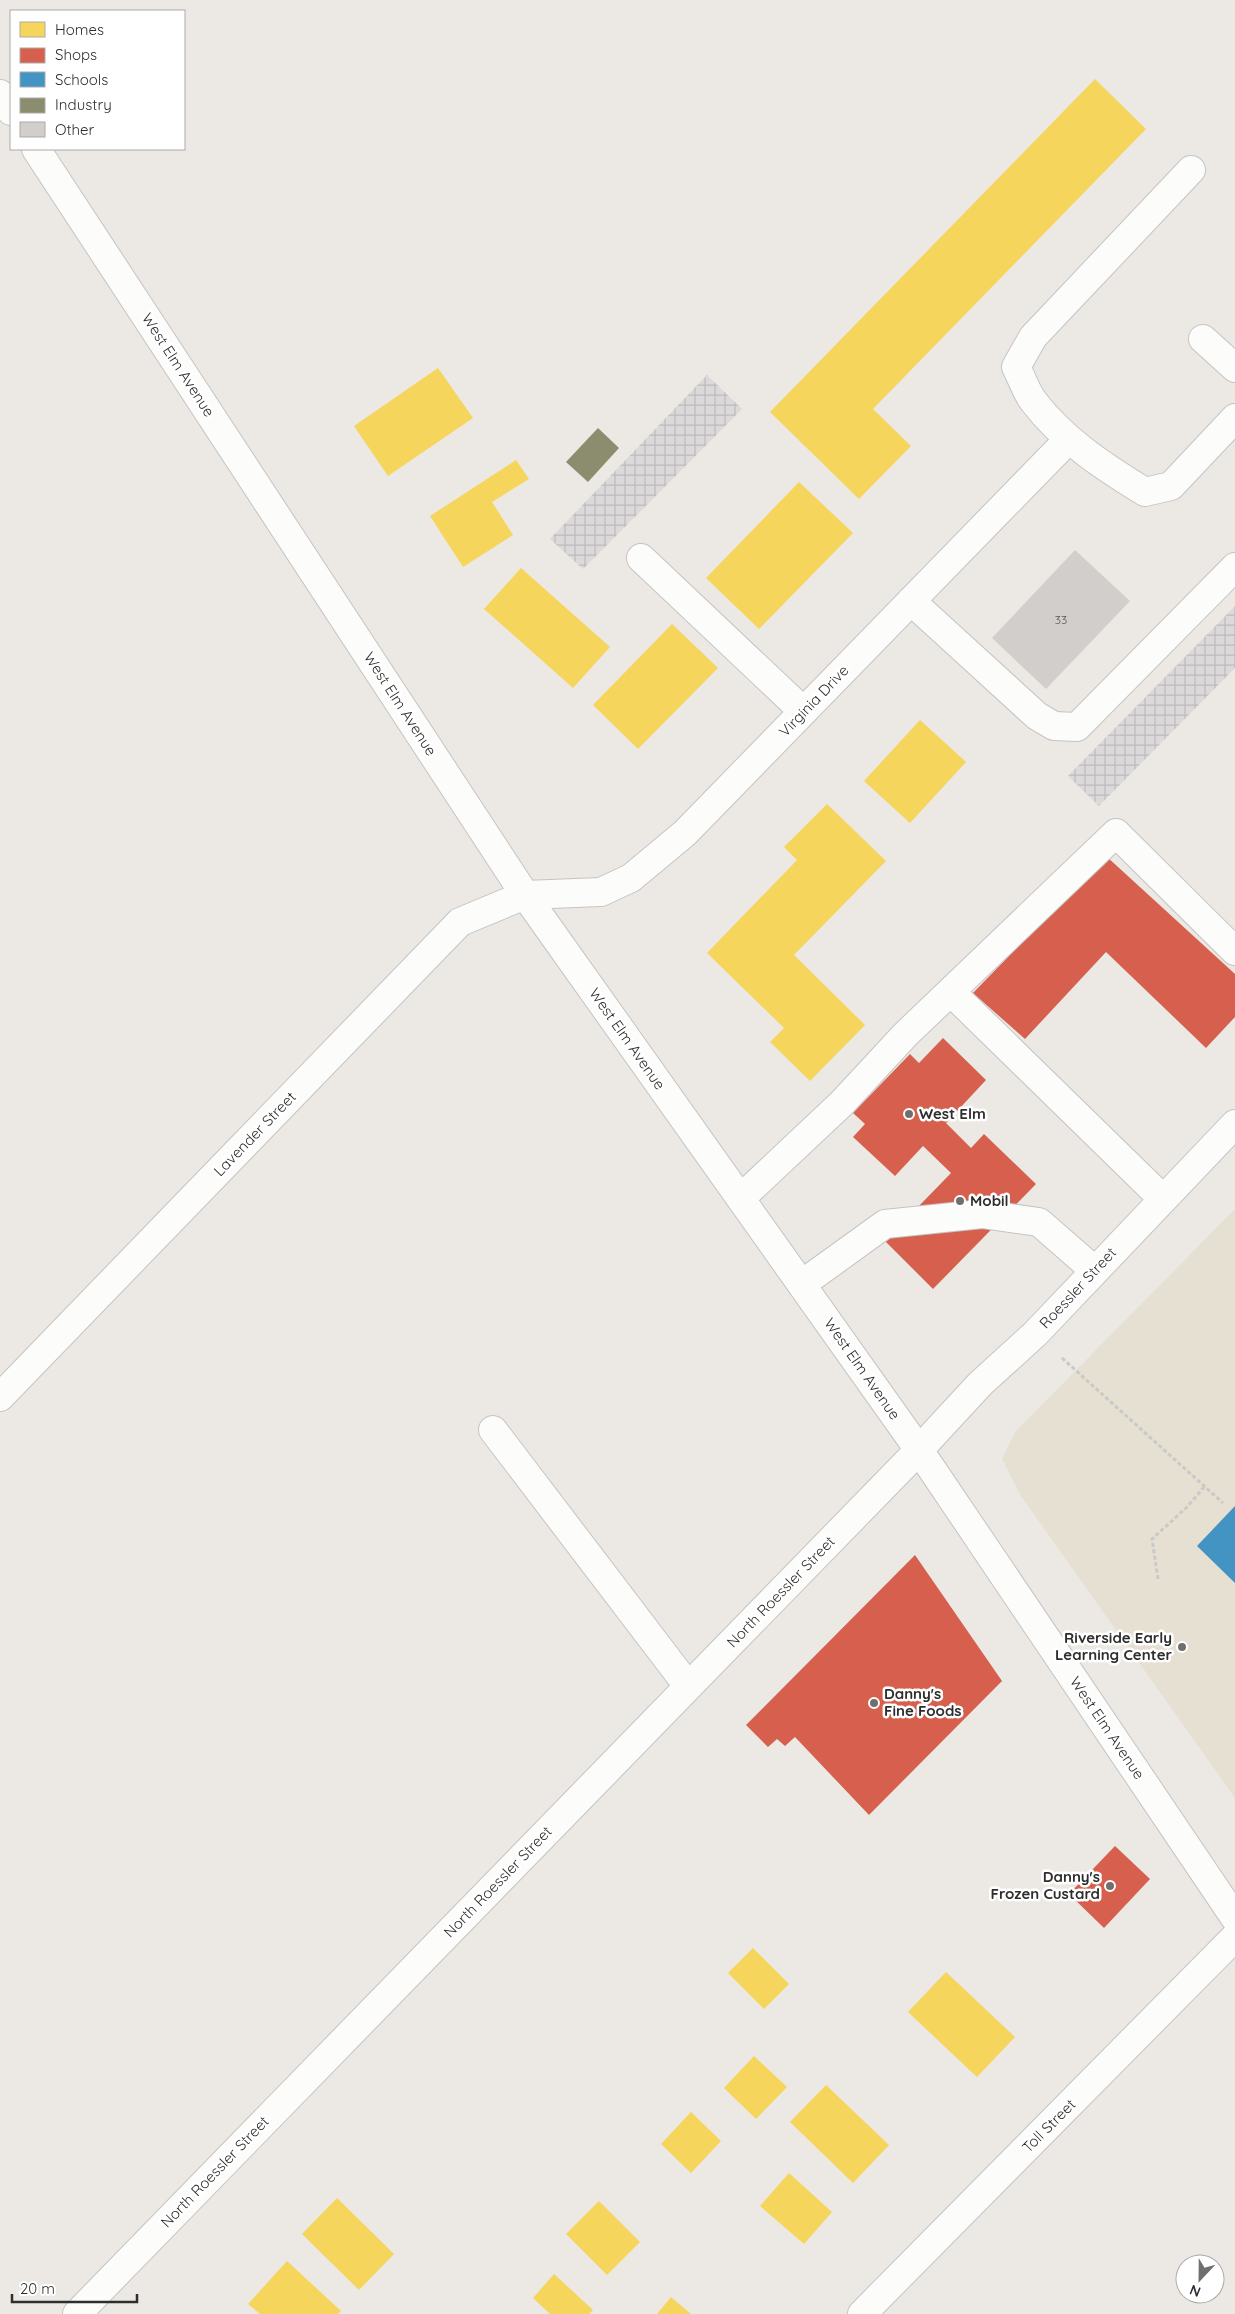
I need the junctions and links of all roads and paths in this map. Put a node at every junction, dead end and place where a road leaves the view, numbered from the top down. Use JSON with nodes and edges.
{"nodes":[{"id":1,"x":0,"y":94,"type":"edge"},
{"id":2,"x":10,"y":110,"type":"edge"},
{"id":3,"x":37,"y":150,"type":"edge"},
{"id":4,"x":1191,"y":170,"type":"dead end"},
{"id":5,"x":1203,"y":339,"type":"dead end"},
{"id":6,"x":1235,"y":368,"type":"edge"},
{"id":7,"x":1235,"y":418,"type":"edge"},
{"id":8,"x":1068,"y":440,"type":"junction"},
{"id":9,"x":641,"y":558,"type":"dead end"},
{"id":10,"x":1235,"y":567,"type":"edge"},
{"id":11,"x":911,"y":601,"type":"junction"},
{"id":12,"x":803,"y":711,"type":"junction"},
{"id":13,"x":525,"y":895,"type":"junction"},
{"id":14,"x":1235,"y":951,"type":"edge"},
{"id":15,"x":951,"y":992,"type":"junction"},
{"id":16,"x":1235,"y":1124,"type":"edge"},
{"id":17,"x":741,"y":1198,"type":"junction"},
{"id":18,"x":1162,"y":1200,"type":"junction"},
{"id":19,"x":1094,"y":1270,"type":"junction"},
{"id":20,"x":802,"y":1284,"type":"junction"},
{"id":21,"x":1035,"y":1334,"type":"junction"},
{"id":22,"x":0,"y":1397,"type":"edge"},
{"id":23,"x":493,"y":1430,"type":"dead end"},
{"id":24,"x":919,"y":1450,"type":"junction"},
{"id":25,"x":1205,"y":1486,"type":"junction"},
{"id":26,"x":1223,"y":1503,"type":"dead end"},
{"id":27,"x":1158,"y":1579,"type":"dead end"},
{"id":28,"x":688,"y":1686,"type":"junction"},
{"id":29,"x":1235,"y":1918,"type":"edge"},
{"id":30,"x":1235,"y":1937,"type":"edge"},
{"id":31,"x":77,"y":2314,"type":"edge"},
{"id":32,"x":862,"y":2314,"type":"edge"}],
"edges":[{"from":1,"to":2,"type":"street"},
{"from":3,"to":13,"type":"street","name":"West Elm Avenue"},
{"from":4,"to":8,"type":"street"},
{"from":5,"to":6,"type":"street"},
{"from":7,"to":8,"type":"street"},
{"from":8,"to":11,"type":"street","name":"Virginia Drive"},
{"from":9,"to":12,"type":"street"},
{"from":10,"to":11,"type":"street"},
{"from":11,"to":12,"type":"street","name":"Virginia Drive"},
{"from":12,"to":13,"type":"street","name":"Virginia Drive"},
{"from":13,"to":17,"type":"street","name":"West Elm Avenue"},
{"from":13,"to":22,"type":"street","name":"Lavender Street"},
{"from":14,"to":15,"type":"street"},
{"from":15,"to":17,"type":"street"},
{"from":15,"to":18,"type":"street"},
{"from":16,"to":18,"type":"street","name":"Roessler Street"},
{"from":17,"to":20,"type":"street","name":"West Elm Avenue"},
{"from":18,"to":19,"type":"street","name":"Roessler Street"},
{"from":19,"to":20,"type":"street"},
{"from":19,"to":21,"type":"street","name":"Roessler Street"},
{"from":20,"to":24,"type":"street","name":"West Elm Avenue"},
{"from":21,"to":24,"type":"street","name":"Roessler Street"},
{"from":21,"to":25,"type":"path"},
{"from":23,"to":28,"type":"street"},
{"from":24,"to":28,"type":"street","name":"North Roessler Street"},
{"from":24,"to":29,"type":"street","name":"West Elm Avenue"},
{"from":25,"to":26,"type":"path"},
{"from":25,"to":27,"type":"path"},
{"from":28,"to":31,"type":"street","name":"North Roessler Street"},
{"from":30,"to":32,"type":"street","name":"Toll Street"}]}
